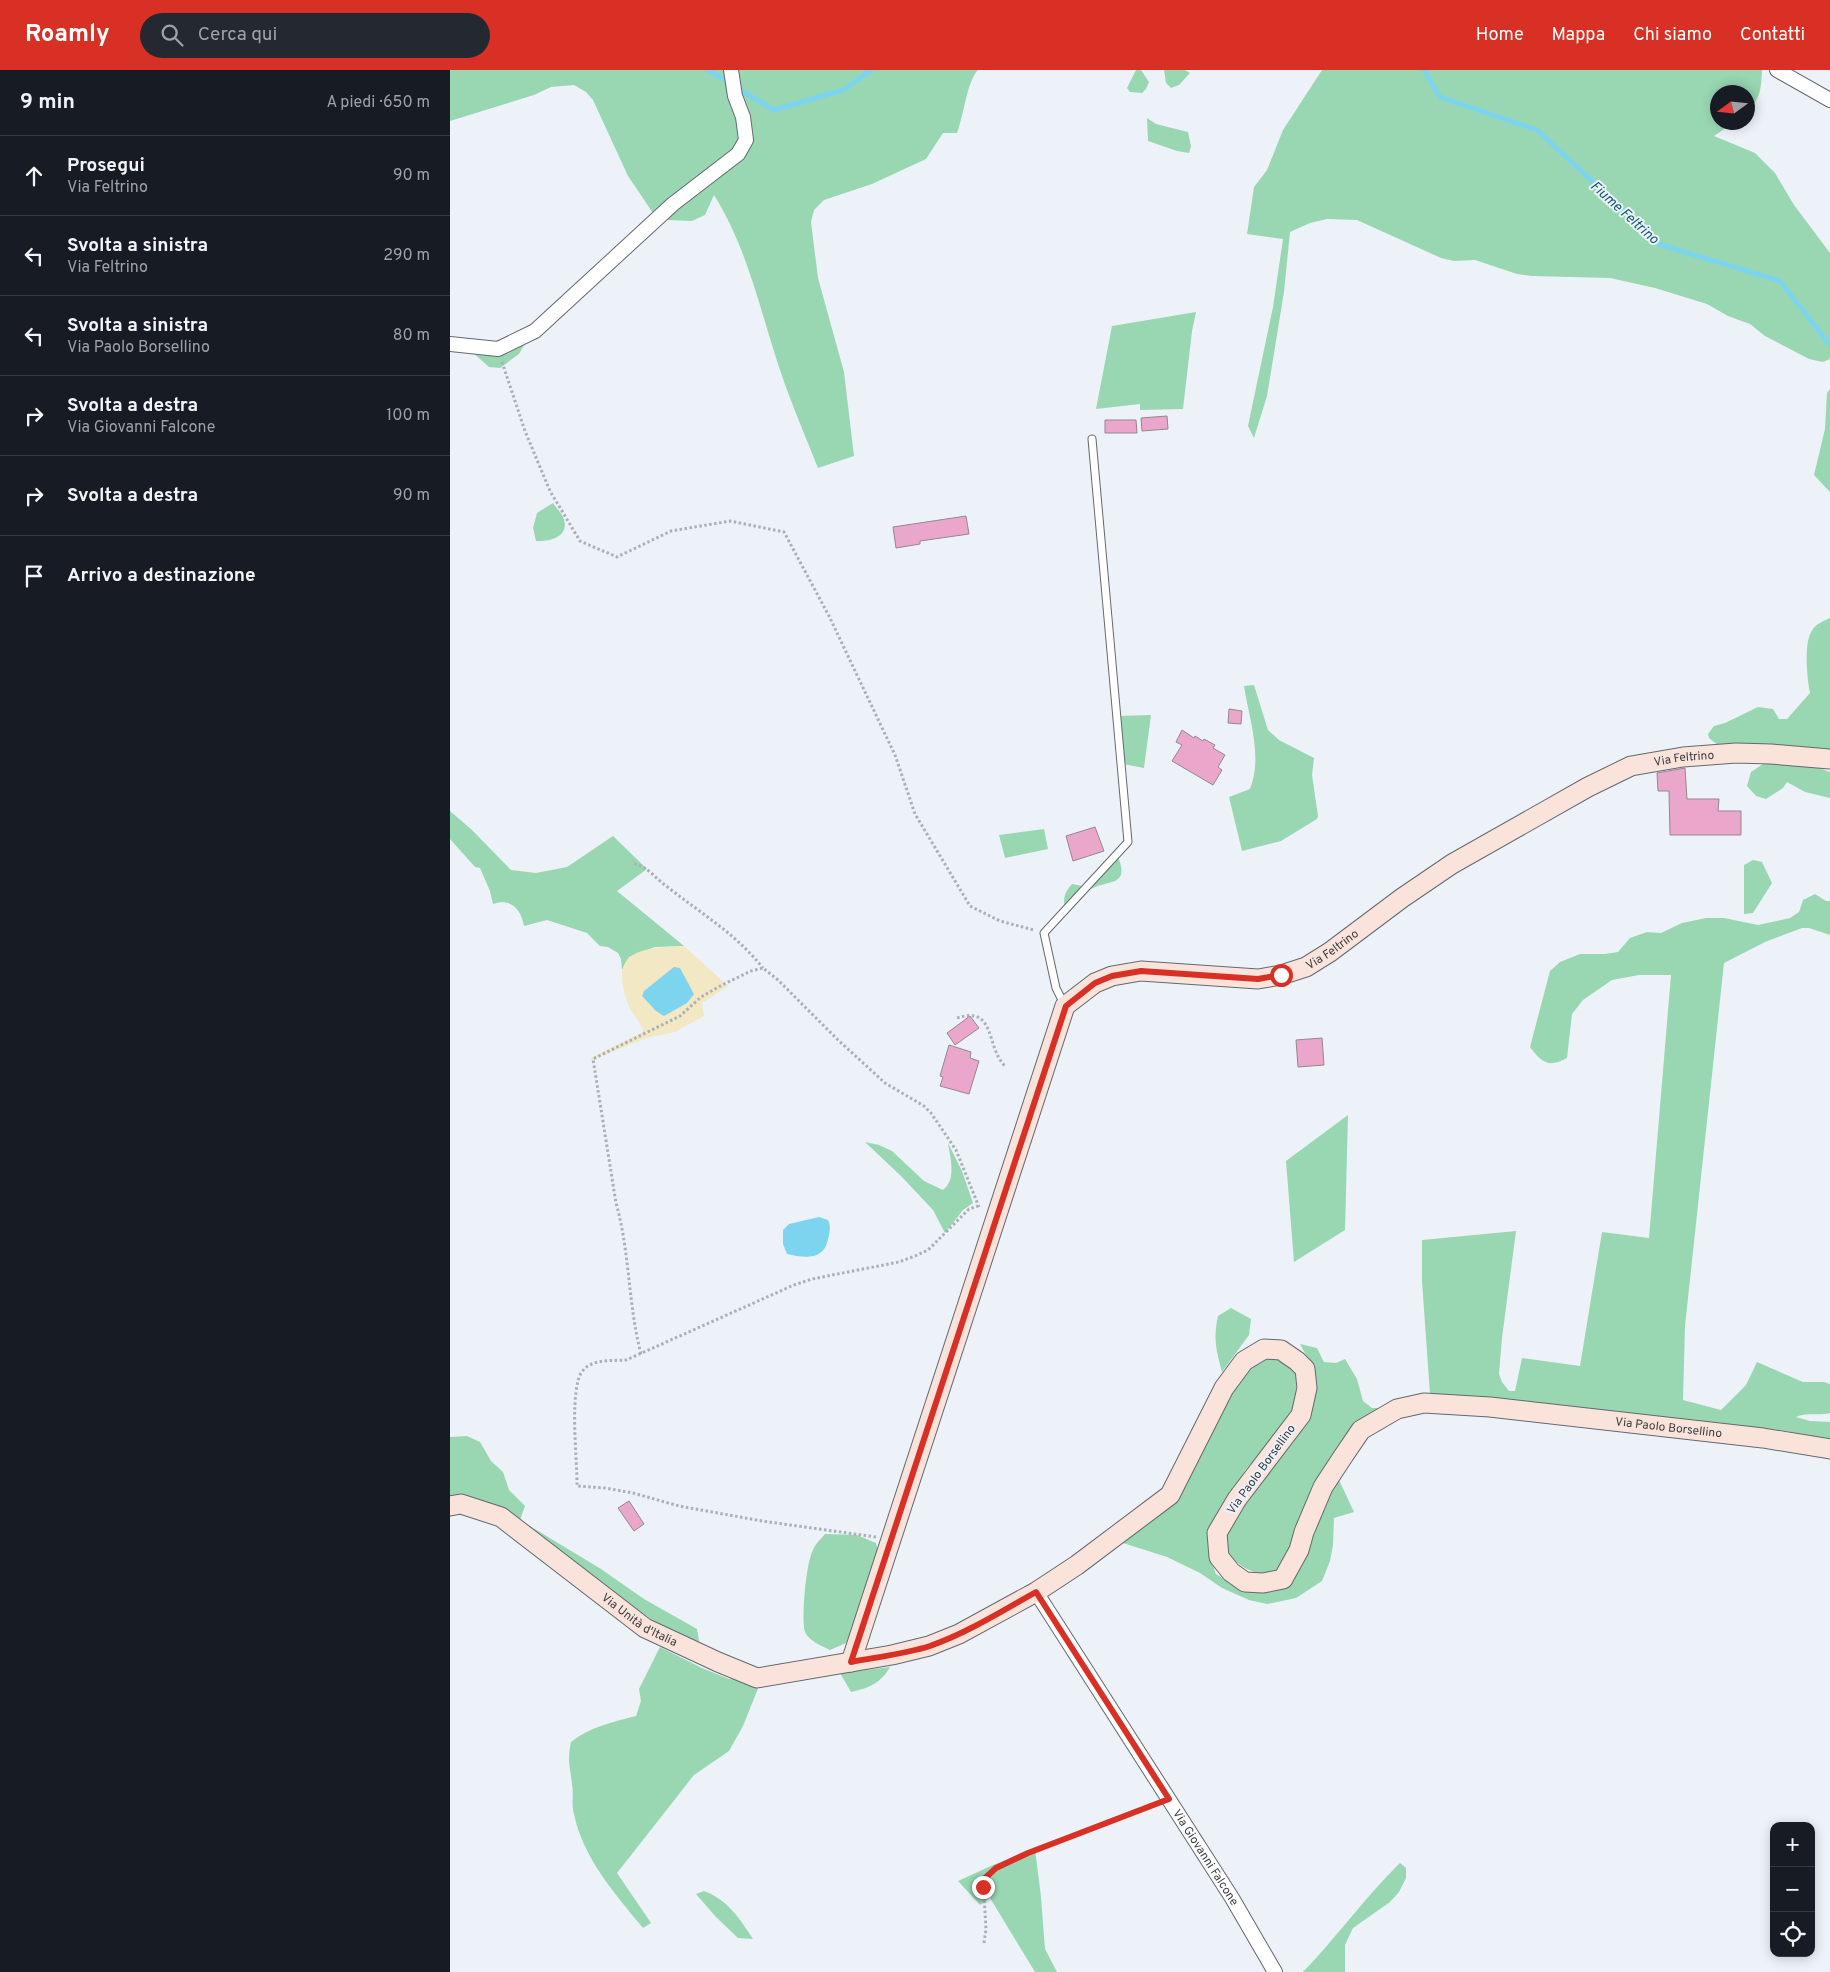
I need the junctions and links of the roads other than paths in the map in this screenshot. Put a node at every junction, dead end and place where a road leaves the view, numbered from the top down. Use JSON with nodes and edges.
{"nodes":[{"id":1,"x":1777,"y":70,"type":"edge"},
{"id":2,"x":731,"y":71,"type":"edge"},
{"id":3,"x":1830,"y":100,"type":"edge"},
{"id":4,"x":450,"y":344,"type":"edge"},
{"id":5,"x":1092,"y":439,"type":"dead end"},
{"id":6,"x":1830,"y":759,"type":"edge"},
{"id":7,"x":1066,"y":1006,"type":"junction"},
{"id":8,"x":1830,"y":1449,"type":"edge"},
{"id":9,"x":450,"y":1506,"type":"edge"},
{"id":10,"x":1036,"y":1592,"type":"junction"},
{"id":11,"x":851,"y":1662,"type":"junction"},
{"id":12,"x":1275,"y":1972,"type":"edge"}],
"edges":[{"from":1,"to":3,"type":"street"},
{"from":2,"to":4,"type":"street"},
{"from":5,"to":7,"type":"lane"},
{"from":6,"to":7,"type":"street","name":"Via Feltrino"},
{"from":7,"to":11,"type":"street"},
{"from":8,"to":10,"type":"street","name":"Via Paolo Borsellino"},
{"from":9,"to":11,"type":"street","name":"Via Unità d'Italia"},
{"from":10,"to":11,"type":"street","name":"Via Paolo Borsellino"},
{"from":10,"to":12,"type":"street","name":"Via Giovanni Falcone"}]}
